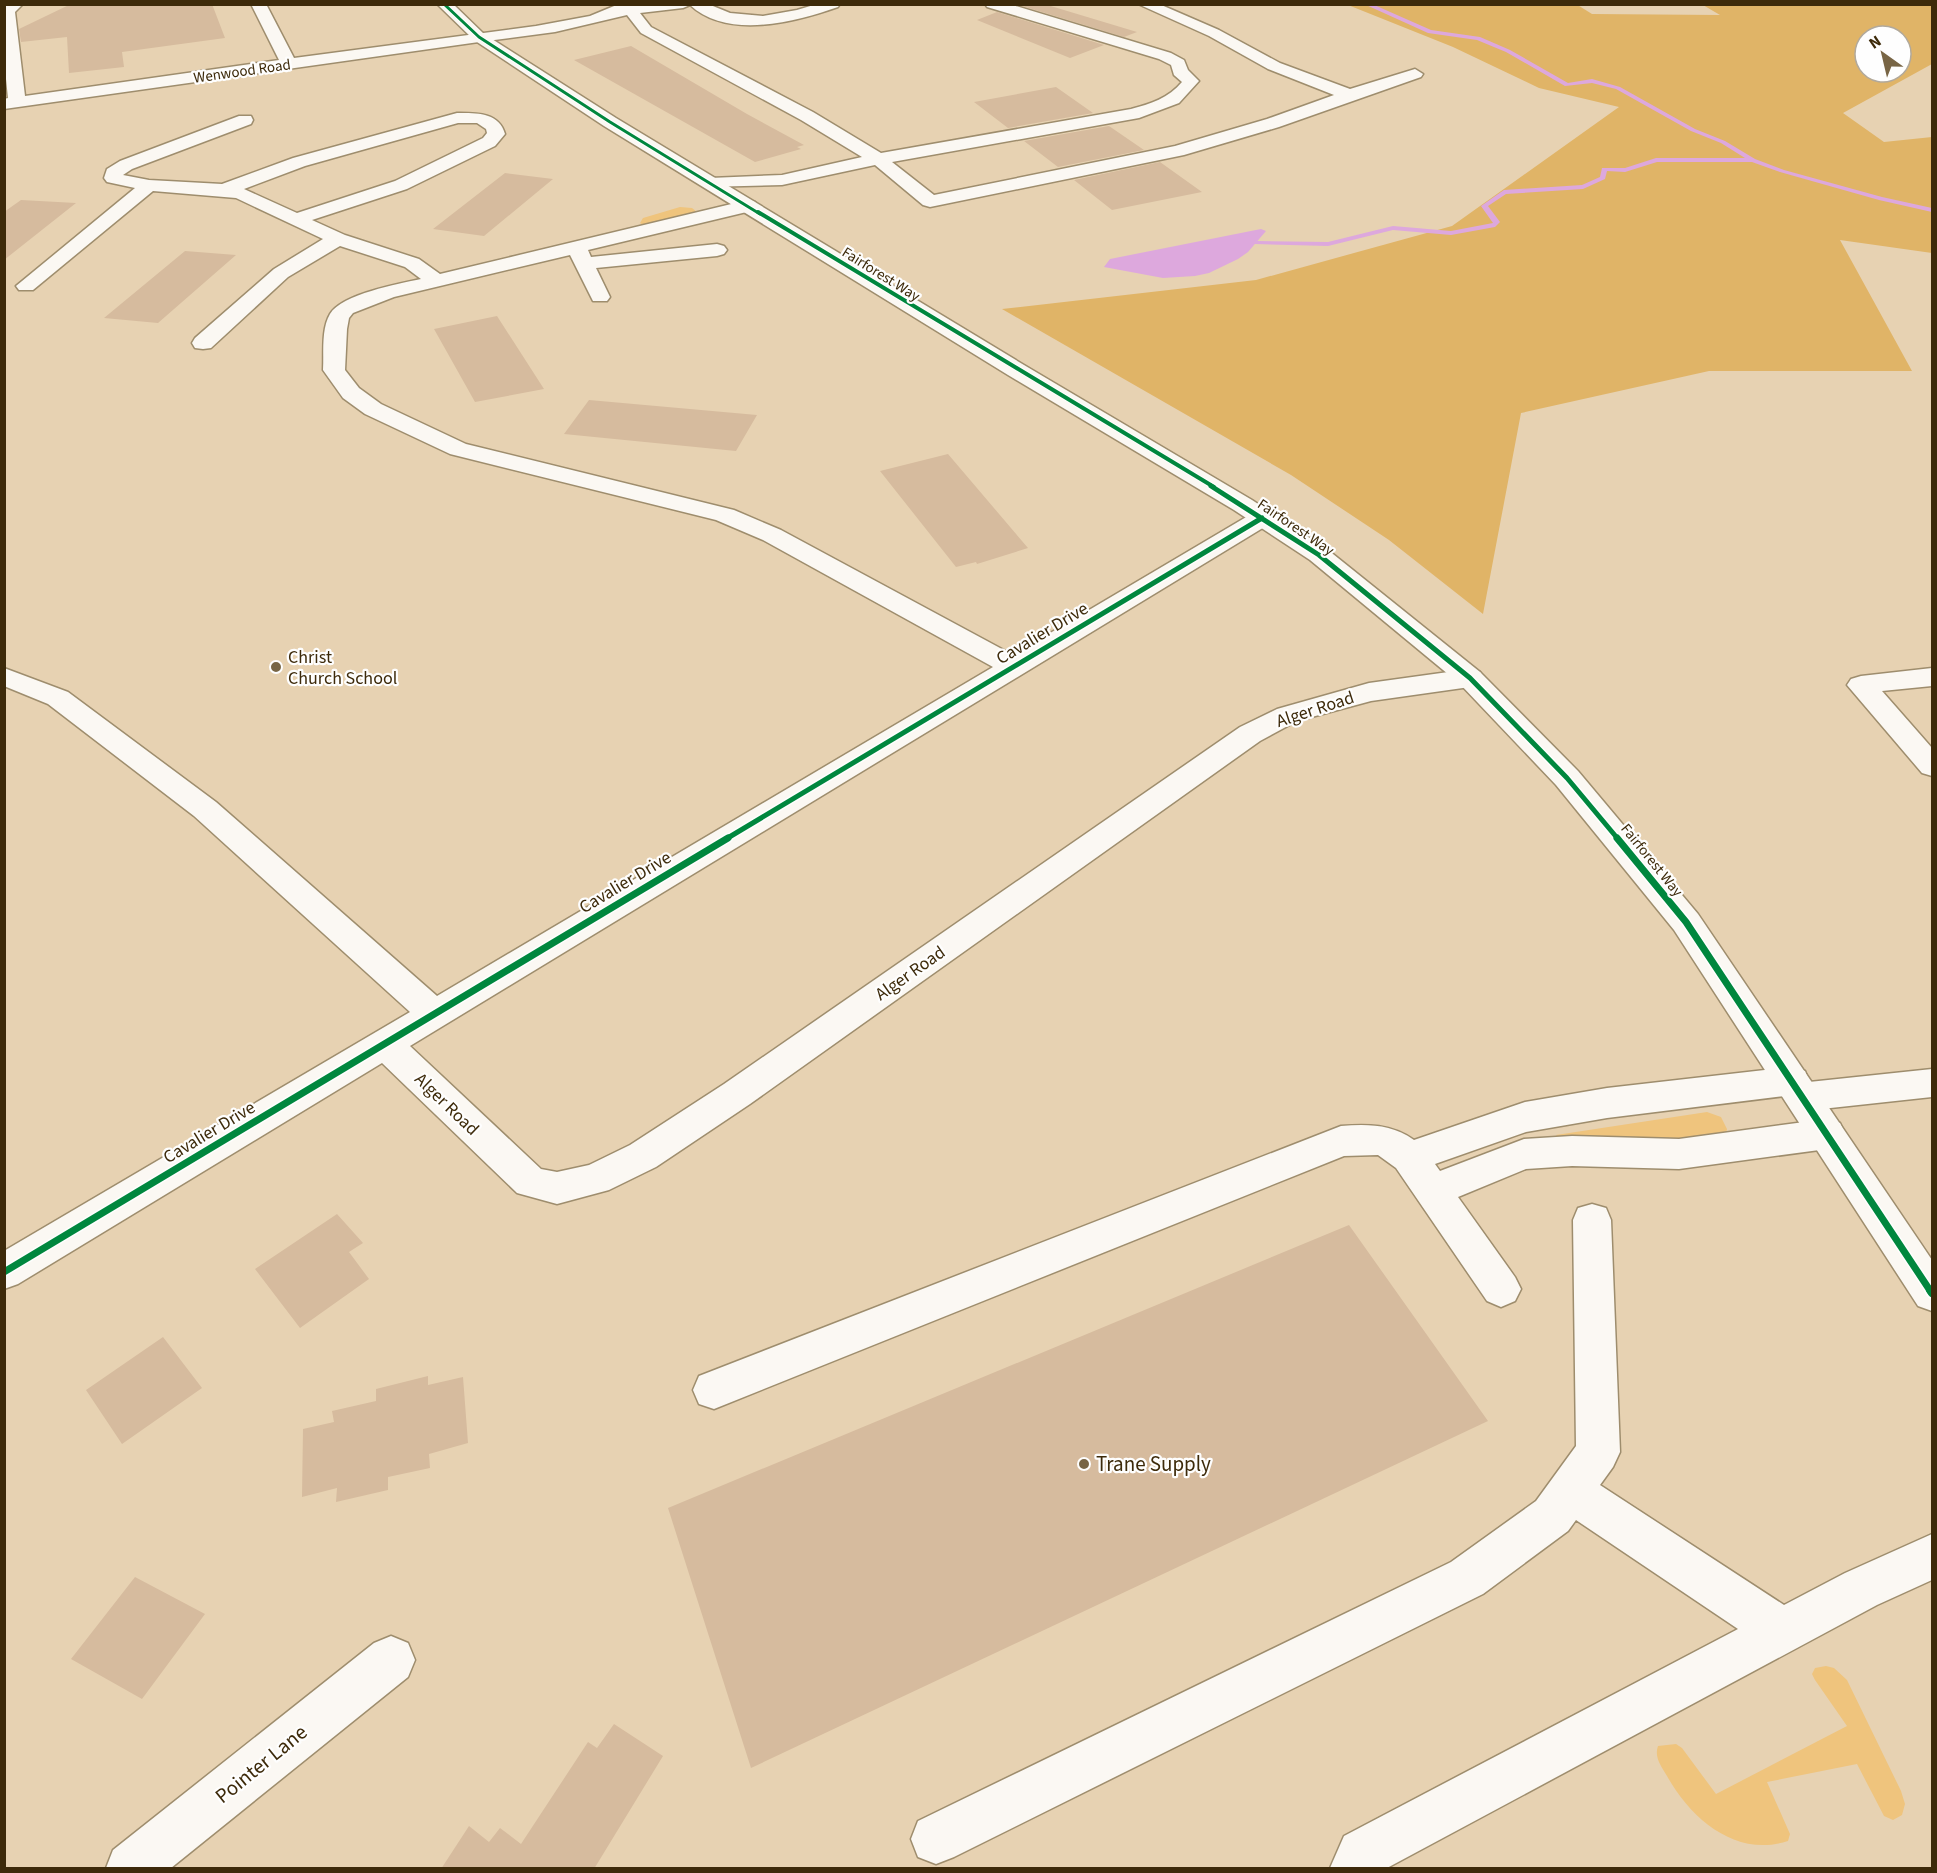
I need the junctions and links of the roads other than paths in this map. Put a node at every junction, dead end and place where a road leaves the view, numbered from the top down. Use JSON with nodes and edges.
{"nodes":[{"id":1,"x":16,"y":4,"type":"edge"},
{"id":2,"x":258,"y":4,"type":"edge"},
{"id":3,"x":444,"y":4,"type":"edge"},
{"id":4,"x":683,"y":4,"type":"edge"},
{"id":5,"x":696,"y":4,"type":"edge"},
{"id":6,"x":833,"y":4,"type":"edge"},
{"id":7,"x":992,"y":4,"type":"edge"},
{"id":8,"x":1145,"y":4,"type":"edge"},
{"id":9,"x":628,"y":7,"type":"edge"},
{"id":10,"x":479,"y":37,"type":"junction"},
{"id":11,"x":289,"y":65,"type":"junction"},
{"id":12,"x":1416,"y":74,"type":"dead end"},
{"id":13,"x":1349,"y":95,"type":"junction"},
{"id":14,"x":11,"y":103,"type":"edge"},
{"id":15,"x":245,"y":120,"type":"dead end"},
{"id":16,"x":878,"y":159,"type":"junction"},
{"id":17,"x":809,"y":174,"type":"junction"},
{"id":18,"x":149,"y":185,"type":"junction"},
{"id":19,"x":224,"y":190,"type":"junction"},
{"id":20,"x":737,"y":199,"type":"junction"},
{"id":21,"x":296,"y":219,"type":"junction"},
{"id":22,"x":338,"y":239,"type":"junction"},
{"id":23,"x":717,"y":250,"type":"dead end"},
{"id":24,"x":580,"y":256,"type":"junction"},
{"id":25,"x":438,"y":282,"type":"junction"},
{"id":26,"x":26,"y":286,"type":"dead end"},
{"id":27,"x":600,"y":297,"type":"dead end"},
{"id":28,"x":202,"y":343,"type":"dead end"},
{"id":29,"x":1262,"y":518,"type":"junction"},
{"id":30,"x":1014,"y":667,"type":"junction"},
{"id":31,"x":4,"y":676,"type":"edge"},
{"id":32,"x":1932,"y":677,"type":"edge"},
{"id":33,"x":1470,"y":678,"type":"junction"},
{"id":34,"x":1932,"y":766,"type":"edge"},
{"id":35,"x":435,"y":1014,"type":"junction"},
{"id":36,"x":385,"y":1044,"type":"junction"},
{"id":37,"x":1932,"y":1083,"type":"edge"},
{"id":38,"x":1797,"y":1089,"type":"junction"},
{"id":39,"x":1827,"y":1134,"type":"junction"},
{"id":40,"x":1409,"y":1158,"type":"junction"},
{"id":41,"x":1431,"y":1191,"type":"junction"},
{"id":42,"x":1592,"y":1220,"type":"dead end"},
{"id":43,"x":4,"y":1272,"type":"edge"},
{"id":44,"x":1501,"y":1290,"type":"dead end"},
{"id":45,"x":1932,"y":1293,"type":"edge"},
{"id":46,"x":714,"y":1390,"type":"dead end"},
{"id":47,"x":1569,"y":1490,"type":"junction"},
{"id":48,"x":1932,"y":1557,"type":"edge"},
{"id":49,"x":1782,"y":1631,"type":"junction"},
{"id":50,"x":391,"y":1660,"type":"dead end"},
{"id":51,"x":936,"y":1839,"type":"dead end"},
{"id":52,"x":131,"y":1869,"type":"edge"},
{"id":53,"x":1355,"y":1869,"type":"edge"}],
"edges":[{"from":1,"to":14,"type":"street"},
{"from":2,"to":11,"type":"street"},
{"from":3,"to":10,"type":"street","name":"Fairforest Way"},
{"from":4,"to":9,"type":"street","name":"Wenwood Road"},
{"from":5,"to":6,"type":"street"},
{"from":7,"to":16,"type":"street"},
{"from":8,"to":13,"type":"street"},
{"from":9,"to":10,"type":"street","name":"Wenwood Road"},
{"from":9,"to":16,"type":"street"},
{"from":10,"to":11,"type":"street","name":"Wenwood Road"},
{"from":10,"to":20,"type":"street","name":"Fairforest Way"},
{"from":11,"to":14,"type":"street","name":"Wenwood Road"},
{"from":12,"to":13,"type":"street"},
{"from":13,"to":16,"type":"street"},
{"from":15,"to":18,"type":"street"},
{"from":16,"to":17,"type":"street"},
{"from":17,"to":20,"type":"street"},
{"from":17,"to":20,"type":"street"},
{"from":18,"to":19,"type":"street"},
{"from":18,"to":26,"type":"street"},
{"from":19,"to":21,"type":"street"},
{"from":19,"to":21,"type":"street"},
{"from":20,"to":24,"type":"street"},
{"from":20,"to":29,"type":"street","name":"Fairforest Way"},
{"from":21,"to":22,"type":"street"},
{"from":22,"to":25,"type":"street"},
{"from":22,"to":28,"type":"street"},
{"from":23,"to":24,"type":"street"},
{"from":24,"to":25,"type":"street"},
{"from":24,"to":27,"type":"street"},
{"from":25,"to":30,"type":"street"},
{"from":29,"to":30,"type":"street","name":"Cavalier Drive"},
{"from":29,"to":33,"type":"street","name":"Fairforest Way"},
{"from":30,"to":35,"type":"street","name":"Cavalier Drive"},
{"from":31,"to":35,"type":"street"},
{"from":32,"to":34,"type":"street"},
{"from":33,"to":36,"type":"street","name":"Alger Road"},
{"from":33,"to":38,"type":"street","name":"Fairforest Way"},
{"from":35,"to":36,"type":"street","name":"Cavalier Drive"},
{"from":36,"to":43,"type":"street","name":"Cavalier Drive"},
{"from":37,"to":38,"type":"street"},
{"from":38,"to":39,"type":"street","name":"Fairforest Way"},
{"from":38,"to":40,"type":"street"},
{"from":39,"to":41,"type":"street"},
{"from":39,"to":45,"type":"street","name":"Fairforest Way"},
{"from":40,"to":41,"type":"street"},
{"from":40,"to":46,"type":"street"},
{"from":41,"to":44,"type":"street"},
{"from":42,"to":47,"type":"street"},
{"from":47,"to":49,"type":"street"},
{"from":47,"to":51,"type":"street"},
{"from":48,"to":49,"type":"street"},
{"from":49,"to":53,"type":"street"},
{"from":50,"to":52,"type":"street","name":"Pointer Lane"}]}
